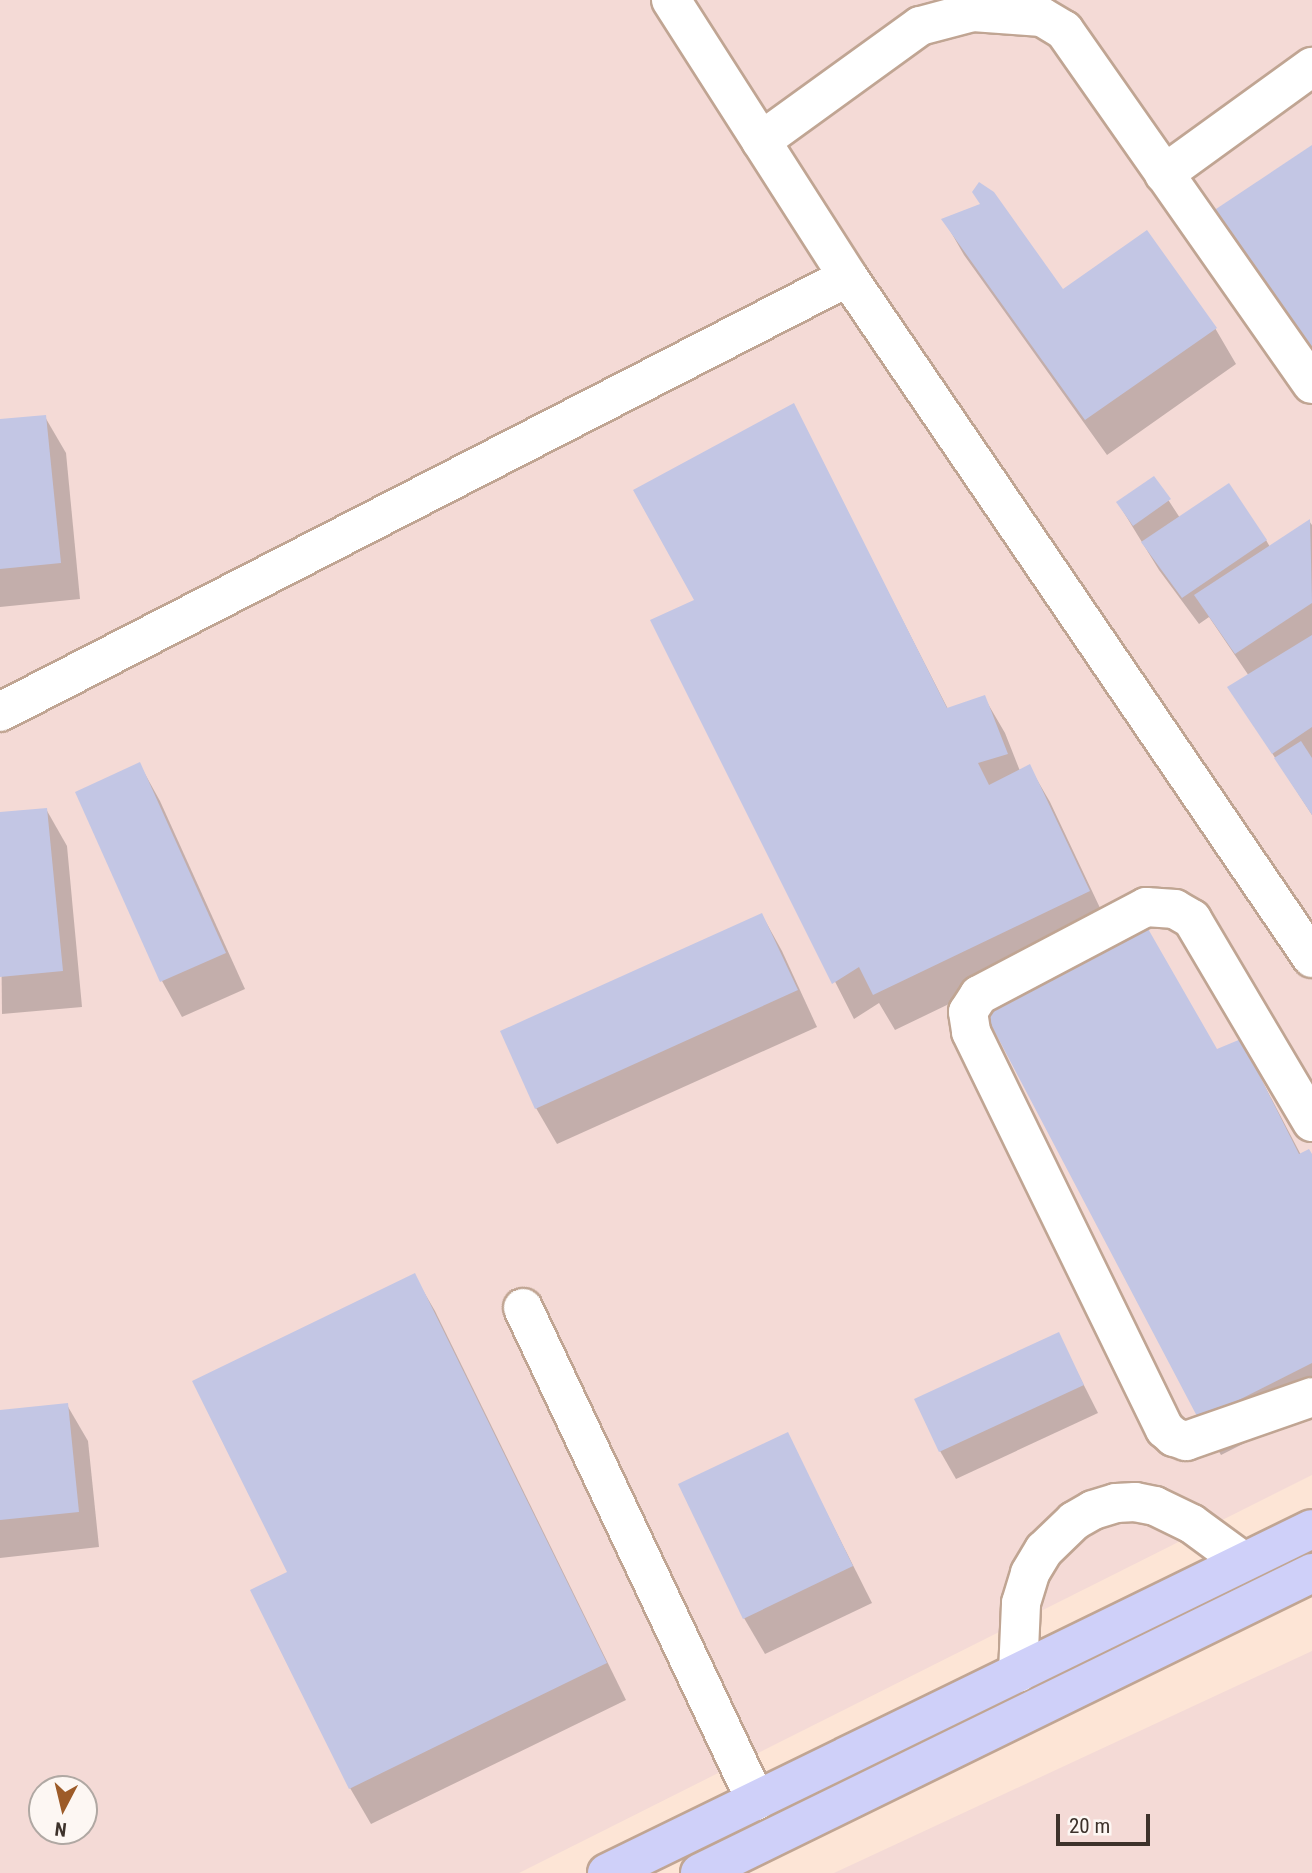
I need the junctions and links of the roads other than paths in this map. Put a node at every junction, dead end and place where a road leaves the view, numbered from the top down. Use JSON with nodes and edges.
{"nodes":[{"id":1,"x":671,"y":0,"type":"edge"},
{"id":2,"x":1312,"y":67,"type":"edge"},
{"id":3,"x":761,"y":141,"type":"junction"},
{"id":4,"x":1164,"y":174,"type":"junction"},
{"id":5,"x":848,"y":277,"type":"junction"},
{"id":6,"x":1312,"y":384,"type":"edge"},
{"id":7,"x":0,"y":712,"type":"edge"},
{"id":8,"x":1312,"y":958,"type":"edge"},
{"id":9,"x":1312,"y":1122,"type":"edge"},
{"id":10,"x":523,"y":1308,"type":"dead end"},
{"id":11,"x":1312,"y":1397,"type":"edge"},
{"id":12,"x":1312,"y":1529,"type":"edge"},
{"id":13,"x":1244,"y":1562,"type":"junction"},
{"id":14,"x":1312,"y":1573,"type":"edge"},
{"id":15,"x":1018,"y":1672,"type":"junction"},
{"id":16,"x":756,"y":1801,"type":"junction"},
{"id":17,"x":607,"y":1873,"type":"edge"},
{"id":18,"x":700,"y":1873,"type":"edge"}],
"edges":[{"from":1,"to":3,"type":"lane"},
{"from":2,"to":4,"type":"lane"},
{"from":3,"to":4,"type":"lane"},
{"from":3,"to":5,"type":"lane"},
{"from":4,"to":6,"type":"lane"},
{"from":5,"to":7,"type":"lane"},
{"from":5,"to":8,"type":"lane"},
{"from":9,"to":11,"type":"lane"},
{"from":10,"to":16,"type":"lane"},
{"from":12,"to":13,"type":"main road"},
{"from":13,"to":15,"type":"main road"},
{"from":13,"to":15,"type":"lane"},
{"from":14,"to":18,"type":"main road"},
{"from":15,"to":16,"type":"main road"},
{"from":16,"to":17,"type":"main road"}]}
